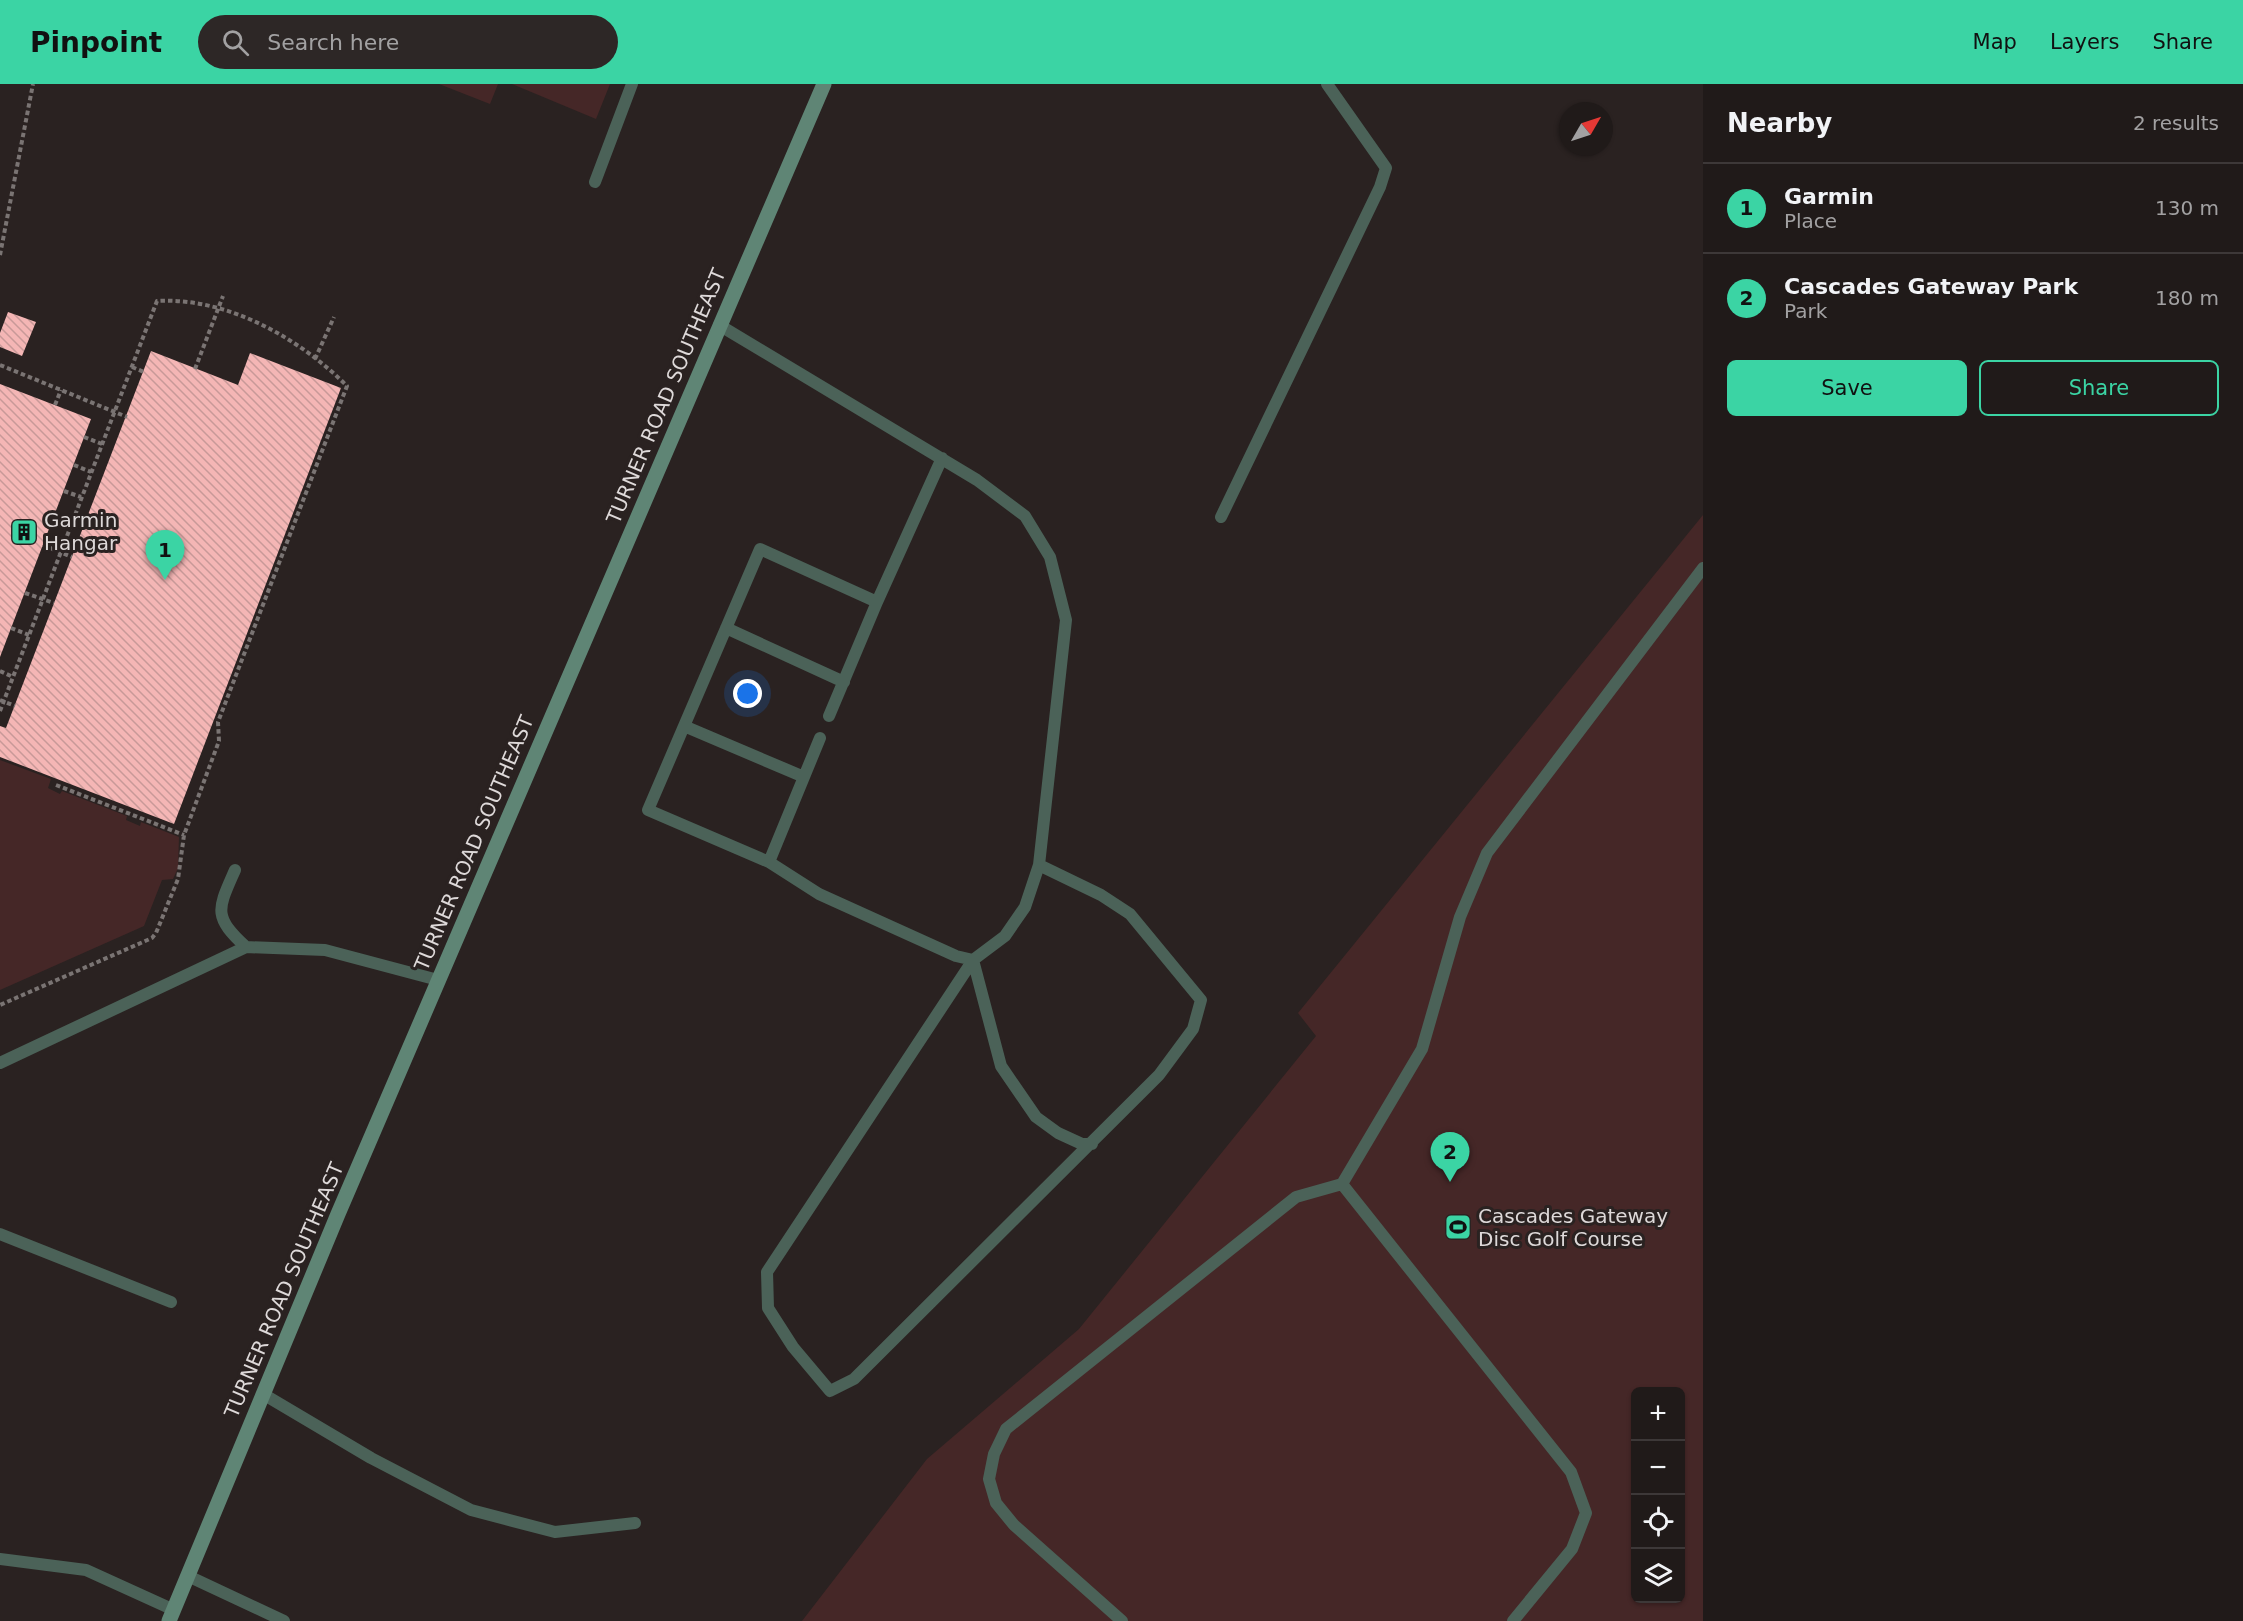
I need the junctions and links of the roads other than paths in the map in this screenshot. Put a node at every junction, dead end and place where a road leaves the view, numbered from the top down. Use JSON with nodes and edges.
{"nodes":[{"id":1,"x":632,"y":84,"type":"edge"},
{"id":2,"x":824,"y":84,"type":"edge"},
{"id":3,"x":1326,"y":84,"type":"edge"},
{"id":4,"x":595,"y":182,"type":"dead end"},
{"id":5,"x":719,"y":325,"type":"junction"},
{"id":6,"x":942,"y":458,"type":"junction"},
{"id":7,"x":1221,"y":517,"type":"dead end"},
{"id":8,"x":1703,"y":568,"type":"edge"},
{"id":9,"x":877,"y":602,"type":"junction"},
{"id":10,"x":726,"y":628,"type":"junction"},
{"id":11,"x":844,"y":682,"type":"junction"},
{"id":12,"x":829,"y":716,"type":"dead end"},
{"id":13,"x":684,"y":726,"type":"junction"},
{"id":14,"x":820,"y":738,"type":"dead end"},
{"id":15,"x":804,"y":777,"type":"junction"},
{"id":16,"x":769,"y":862,"type":"junction"},
{"id":17,"x":1039,"y":865,"type":"junction"},
{"id":18,"x":235,"y":870,"type":"dead end"},
{"id":19,"x":246,"y":947,"type":"junction"},
{"id":20,"x":973,"y":960,"type":"junction"},
{"id":21,"x":438,"y":980,"type":"junction"},
{"id":22,"x":0,"y":1064,"type":"edge"},
{"id":23,"x":1092,"y":1144,"type":"junction"},
{"id":24,"x":1342,"y":1184,"type":"junction"},
{"id":25,"x":0,"y":1234,"type":"edge"},
{"id":26,"x":171,"y":1302,"type":"dead end"},
{"id":27,"x":263,"y":1394,"type":"junction"},
{"id":28,"x":635,"y":1523,"type":"dead end"},
{"id":29,"x":0,"y":1559,"type":"edge"},
{"id":30,"x":188,"y":1576,"type":"junction"},
{"id":31,"x":172,"y":1615,"type":"edge"},
{"id":32,"x":284,"y":1621,"type":"edge"},
{"id":33,"x":1122,"y":1621,"type":"edge"},
{"id":34,"x":1513,"y":1621,"type":"edge"}],
"edges":[{"from":1,"to":4,"type":"lane"},
{"from":2,"to":5,"type":"main road","name":"TURNER ROAD SOUTHEAST"},
{"from":3,"to":7,"type":"lane"},
{"from":5,"to":6,"type":"lane"},
{"from":5,"to":21,"type":"main road","name":"TURNER ROAD SOUTHEAST"},
{"from":6,"to":9,"type":"lane"},
{"from":6,"to":17,"type":"lane"},
{"from":8,"to":24,"type":"lane"},
{"from":9,"to":10,"type":"lane"},
{"from":9,"to":11,"type":"lane"},
{"from":10,"to":11,"type":"lane"},
{"from":10,"to":13,"type":"lane"},
{"from":11,"to":12,"type":"lane"},
{"from":13,"to":15,"type":"lane"},
{"from":13,"to":16,"type":"lane"},
{"from":14,"to":15,"type":"lane"},
{"from":15,"to":16,"type":"lane"},
{"from":16,"to":20,"type":"lane"},
{"from":17,"to":20,"type":"lane"},
{"from":17,"to":23,"type":"lane"},
{"from":18,"to":19,"type":"lane"},
{"from":19,"to":21,"type":"lane"},
{"from":19,"to":22,"type":"lane"},
{"from":20,"to":23,"type":"lane"},
{"from":20,"to":23,"type":"lane"},
{"from":21,"to":27,"type":"main road","name":"TURNER ROAD SOUTHEAST"},
{"from":24,"to":33,"type":"lane"},
{"from":24,"to":34,"type":"lane"},
{"from":25,"to":26,"type":"lane"},
{"from":27,"to":28,"type":"lane"},
{"from":27,"to":30,"type":"main road","name":"TURNER ROAD SOUTHEAST"},
{"from":29,"to":31,"type":"lane"},
{"from":30,"to":31,"type":"main road","name":"TURNER ROAD SOUTHEAST"},
{"from":30,"to":32,"type":"lane"}]}
